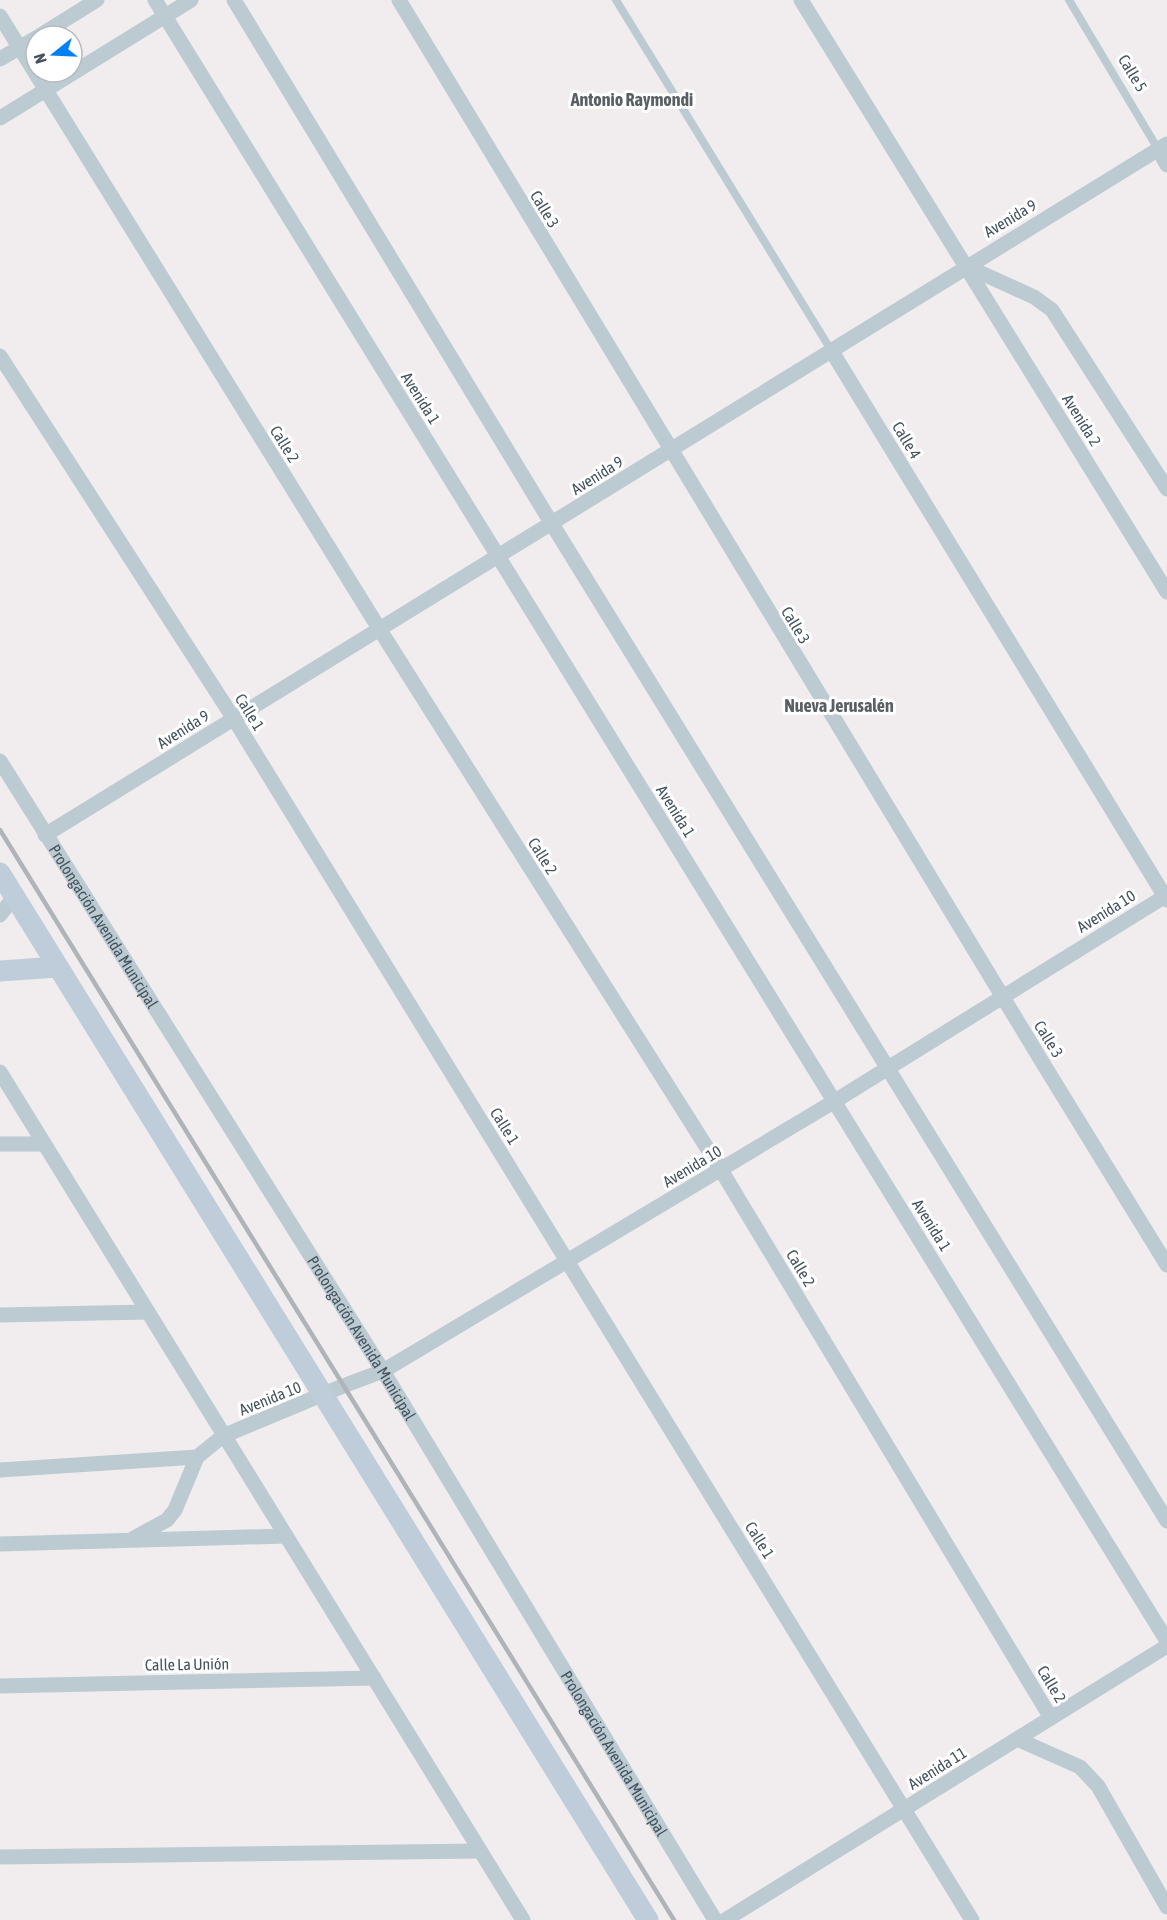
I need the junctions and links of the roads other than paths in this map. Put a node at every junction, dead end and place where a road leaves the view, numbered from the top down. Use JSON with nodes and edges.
{"nodes":[{"id":1,"x":97,"y":0,"type":"edge"},
{"id":2,"x":155,"y":0,"type":"edge"},
{"id":3,"x":191,"y":0,"type":"edge"},
{"id":4,"x":234,"y":0,"type":"edge"},
{"id":5,"x":399,"y":0,"type":"edge"},
{"id":6,"x":616,"y":0,"type":"edge"},
{"id":7,"x":801,"y":0,"type":"edge"},
{"id":8,"x":1069,"y":0,"type":"edge"},
{"id":9,"x":0,"y":16,"type":"edge"},
{"id":10,"x":165,"y":16,"type":"junction"},
{"id":11,"x":58,"y":24,"type":"edge"},
{"id":12,"x":24,"y":45,"type":"edge"},
{"id":13,"x":19,"y":48,"type":"junction"},
{"id":14,"x":0,"y":59,"type":"edge"},
{"id":15,"x":45,"y":90,"type":"junction"},
{"id":16,"x":0,"y":118,"type":"edge"},
{"id":17,"x":1162,"y":146,"type":"edge"},
{"id":18,"x":1167,"y":165,"type":"edge"},
{"id":19,"x":966,"y":266,"type":"junction"},
{"id":20,"x":831,"y":350,"type":"junction"},
{"id":21,"x":0,"y":356,"type":"edge"},
{"id":22,"x":669,"y":451,"type":"junction"},
{"id":23,"x":1167,"y":489,"type":"edge"},
{"id":24,"x":552,"y":525,"type":"junction"},
{"id":25,"x":498,"y":557,"type":"junction"},
{"id":26,"x":1167,"y":592,"type":"edge"},
{"id":27,"x":380,"y":630,"type":"junction"},
{"id":28,"x":234,"y":719,"type":"junction"},
{"id":29,"x":0,"y":761,"type":"edge"},
{"id":30,"x":45,"y":835,"type":"junction"},
{"id":31,"x":0,"y":873,"type":"edge"},
{"id":32,"x":1166,"y":896,"type":"edge"},
{"id":33,"x":14,"y":897,"type":"junction"},
{"id":34,"x":0,"y":915,"type":"edge"},
{"id":35,"x":58,"y":967,"type":"junction"},
{"id":36,"x":0,"y":971,"type":"edge"},
{"id":37,"x":1002,"y":998,"type":"junction"},
{"id":38,"x":887,"y":1069,"type":"junction"},
{"id":39,"x":0,"y":1072,"type":"edge"},
{"id":40,"x":835,"y":1101,"type":"junction"},
{"id":41,"x":0,"y":1144,"type":"edge"},
{"id":42,"x":44,"y":1144,"type":"junction"},
{"id":43,"x":721,"y":1170,"type":"junction"},
{"id":44,"x":567,"y":1261,"type":"junction"},
{"id":45,"x":1167,"y":1265,"type":"edge"},
{"id":46,"x":148,"y":1312,"type":"junction"},
{"id":47,"x":0,"y":1315,"type":"edge"},
{"id":48,"x":383,"y":1371,"type":"junction"},
{"id":49,"x":323,"y":1395,"type":"junction"},
{"id":50,"x":223,"y":1436,"type":"junction"},
{"id":51,"x":198,"y":1457,"type":"junction"},
{"id":52,"x":0,"y":1470,"type":"edge"},
{"id":53,"x":1167,"y":1521,"type":"edge"},
{"id":54,"x":286,"y":1536,"type":"junction"},
{"id":55,"x":130,"y":1540,"type":"junction"},
{"id":56,"x":0,"y":1544,"type":"edge"},
{"id":57,"x":1167,"y":1641,"type":"edge"},
{"id":58,"x":1167,"y":1646,"type":"edge"},
{"id":59,"x":374,"y":1678,"type":"junction"},
{"id":60,"x":0,"y":1686,"type":"edge"},
{"id":61,"x":1051,"y":1718,"type":"junction"},
{"id":62,"x":1017,"y":1739,"type":"junction"},
{"id":63,"x":904,"y":1809,"type":"junction"},
{"id":64,"x":480,"y":1851,"type":"junction"},
{"id":65,"x":0,"y":1857,"type":"edge"},
{"id":66,"x":1167,"y":1907,"type":"edge"},
{"id":67,"x":523,"y":1920,"type":"edge"},
{"id":68,"x":648,"y":1920,"type":"edge"},
{"id":69,"x":715,"y":1920,"type":"edge"},
{"id":70,"x":725,"y":1920,"type":"edge"},
{"id":71,"x":972,"y":1920,"type":"edge"}],
"edges":[{"from":1,"to":11,"type":"street"},
{"from":2,"to":10,"type":"street","name":"Avenida 1"},
{"from":3,"to":10,"type":"street"},
{"from":4,"to":24,"type":"street"},
{"from":5,"to":22,"type":"street","name":"Calle 3"},
{"from":6,"to":20,"type":"lane","name":"Calle 4"},
{"from":7,"to":19,"type":"street","name":"Avenida 2"},
{"from":8,"to":17,"type":"lane","name":"Calle 5"},
{"from":9,"to":13,"type":"street","name":"Calle 2"},
{"from":10,"to":15,"type":"street"},
{"from":10,"to":25,"type":"street","name":"Avenida 1"},
{"from":12,"to":13,"type":"street"},
{"from":13,"to":14,"type":"street"},
{"from":13,"to":15,"type":"street","name":"Calle 2"},
{"from":15,"to":16,"type":"street"},
{"from":15,"to":27,"type":"street","name":"Calle 2"},
{"from":17,"to":18,"type":"street","name":"Calle 5"},
{"from":17,"to":19,"type":"street","name":"Avenida 9"},
{"from":19,"to":20,"type":"street","name":"Avenida 9"},
{"from":19,"to":23,"type":"street","name":"Avenida 2"},
{"from":19,"to":26,"type":"street","name":"Avenida 2"},
{"from":20,"to":22,"type":"street","name":"Avenida 9"},
{"from":20,"to":32,"type":"street","name":"Calle 4"},
{"from":21,"to":28,"type":"street","name":"Calle 1"},
{"from":22,"to":24,"type":"street","name":"Avenida 9"},
{"from":22,"to":37,"type":"street","name":"Calle 3"},
{"from":24,"to":25,"type":"street","name":"Avenida 9"},
{"from":24,"to":38,"type":"street"},
{"from":25,"to":27,"type":"street","name":"Avenida 9"},
{"from":25,"to":40,"type":"street","name":"Avenida 1"},
{"from":27,"to":28,"type":"street","name":"Avenida 9"},
{"from":27,"to":43,"type":"street","name":"Calle 2"},
{"from":28,"to":30,"type":"street","name":"Avenida 9"},
{"from":28,"to":44,"type":"street","name":"Calle 1"},
{"from":29,"to":30,"type":"street","name":"Prolongación Avenida Municipal"},
{"from":30,"to":48,"type":"street","name":"Prolongación Avenida Municipal"},
{"from":31,"to":33,"type":"main road"},
{"from":32,"to":37,"type":"street","name":"Avenida 10"},
{"from":33,"to":34,"type":"street"},
{"from":33,"to":35,"type":"main road"},
{"from":35,"to":36,"type":"main road"},
{"from":35,"to":49,"type":"main road"},
{"from":37,"to":38,"type":"street","name":"Avenida 10"},
{"from":37,"to":45,"type":"street","name":"Calle 3"},
{"from":38,"to":40,"type":"street","name":"Avenida 10"},
{"from":38,"to":53,"type":"street"},
{"from":39,"to":42,"type":"street"},
{"from":40,"to":43,"type":"street","name":"Avenida 10"},
{"from":40,"to":57,"type":"street","name":"Avenida 1"},
{"from":41,"to":42,"type":"street"},
{"from":42,"to":46,"type":"street"},
{"from":43,"to":44,"type":"street","name":"Avenida 10"},
{"from":43,"to":61,"type":"street","name":"Calle 2"},
{"from":44,"to":48,"type":"street","name":"Avenida 10"},
{"from":44,"to":63,"type":"street","name":"Calle 1"},
{"from":46,"to":47,"type":"street"},
{"from":46,"to":50,"type":"street"},
{"from":48,"to":49,"type":"street","name":"Avenida 10"},
{"from":48,"to":69,"type":"street","name":"Prolongación Avenida Municipal"},
{"from":49,"to":50,"type":"street","name":"Avenida 10"},
{"from":49,"to":68,"type":"main road"},
{"from":50,"to":51,"type":"street","name":"Avenida 10"},
{"from":50,"to":54,"type":"street"},
{"from":51,"to":52,"type":"street"},
{"from":51,"to":55,"type":"street"},
{"from":54,"to":55,"type":"street"},
{"from":54,"to":59,"type":"street"},
{"from":55,"to":56,"type":"street"},
{"from":58,"to":61,"type":"street","name":"Avenida 11"},
{"from":59,"to":60,"type":"street","name":"Calle La Unión"},
{"from":59,"to":64,"type":"street"},
{"from":61,"to":62,"type":"street","name":"Avenida 11"},
{"from":62,"to":63,"type":"street","name":"Avenida 11"},
{"from":62,"to":66,"type":"street"},
{"from":63,"to":70,"type":"street","name":"Avenida 11"},
{"from":63,"to":71,"type":"street","name":"Calle 1"},
{"from":64,"to":65,"type":"street"},
{"from":64,"to":67,"type":"street"}]}
